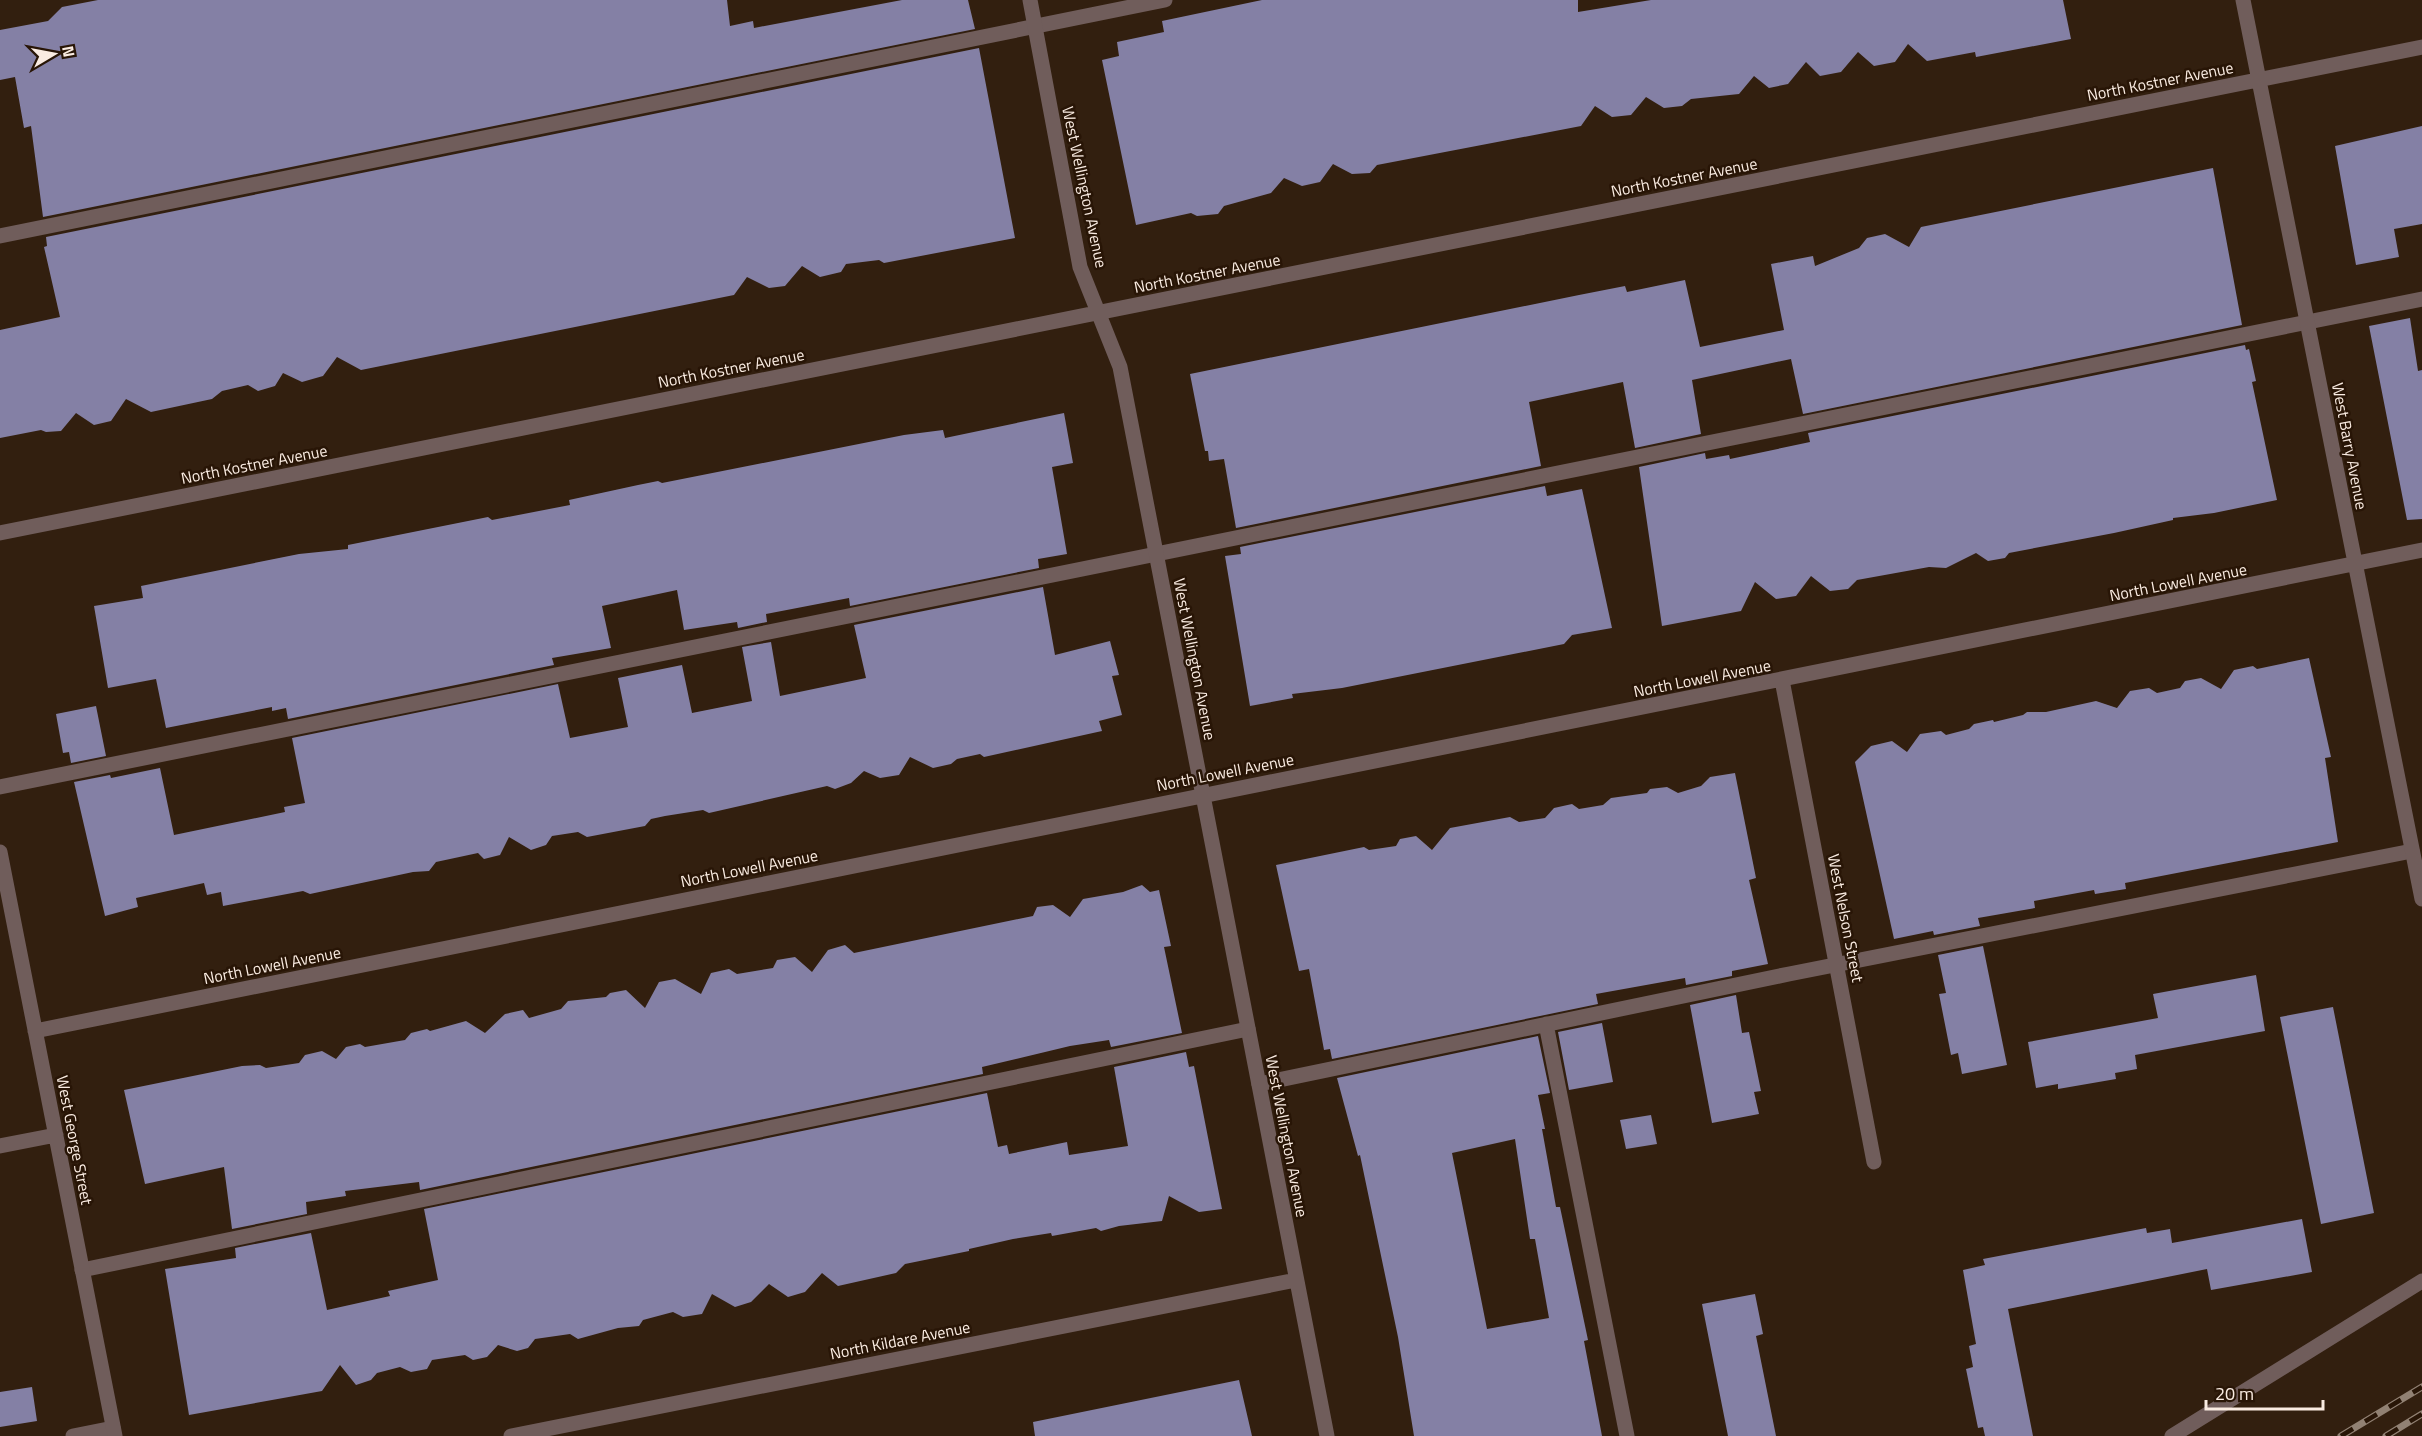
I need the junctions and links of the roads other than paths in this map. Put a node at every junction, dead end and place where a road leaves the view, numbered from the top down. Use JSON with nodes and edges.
{"nodes":[{"id":1,"x":1030,"y":0,"type":"edge"},
{"id":2,"x":1165,"y":0,"type":"edge"},
{"id":3,"x":2242,"y":0,"type":"edge"},
{"id":4,"x":1035,"y":27,"type":"junction"},
{"id":5,"x":2422,"y":47,"type":"edge"},
{"id":6,"x":2258,"y":80,"type":"junction"},
{"id":7,"x":0,"y":236,"type":"edge"},
{"id":8,"x":2422,"y":299,"type":"edge"},
{"id":9,"x":1099,"y":312,"type":"junction"},
{"id":10,"x":2307,"y":322,"type":"junction"},
{"id":11,"x":0,"y":533,"type":"edge"},
{"id":12,"x":2422,"y":550,"type":"edge"},
{"id":13,"x":1156,"y":554,"type":"junction"},
{"id":14,"x":2355,"y":564,"type":"junction"},
{"id":15,"x":1782,"y":680,"type":"junction"},
{"id":16,"x":0,"y":787,"type":"edge"},
{"id":17,"x":1202,"y":795,"type":"junction"},
{"id":18,"x":2412,"y":851,"type":"junction"},
{"id":19,"x":0,"y":852,"type":"edge"},
{"id":20,"x":2422,"y":899,"type":"edge"},
{"id":21,"x":1836,"y":965,"type":"junction"},
{"id":22,"x":1546,"y":1024,"type":"junction"},
{"id":23,"x":1248,"y":1029,"type":"junction"},
{"id":24,"x":35,"y":1031,"type":"junction"},
{"id":25,"x":1259,"y":1084,"type":"junction"},
{"id":26,"x":56,"y":1136,"type":"junction"},
{"id":27,"x":0,"y":1146,"type":"edge"},
{"id":28,"x":1874,"y":1162,"type":"dead end"},
{"id":29,"x":82,"y":1270,"type":"junction"},
{"id":30,"x":1296,"y":1280,"type":"junction"},
{"id":31,"x":2422,"y":1281,"type":"edge"},
{"id":32,"x":114,"y":1432,"type":"edge"},
{"id":33,"x":73,"y":1436,"type":"edge"},
{"id":34,"x":511,"y":1436,"type":"edge"},
{"id":35,"x":1327,"y":1436,"type":"edge"},
{"id":36,"x":1627,"y":1436,"type":"edge"},
{"id":37,"x":2172,"y":1436,"type":"edge"}],
"edges":[{"from":1,"to":4,"type":"street","name":"West Wellington Avenue"},
{"from":2,"to":4,"type":"street"},
{"from":3,"to":6,"type":"street","name":"West Barry Avenue"},
{"from":4,"to":7,"type":"street"},
{"from":4,"to":9,"type":"street","name":"West Wellington Avenue"},
{"from":5,"to":6,"type":"street","name":"North Kostner Avenue"},
{"from":6,"to":9,"type":"street","name":"North Kostner Avenue"},
{"from":6,"to":10,"type":"street","name":"West Barry Avenue"},
{"from":8,"to":10,"type":"street"},
{"from":9,"to":11,"type":"street","name":"North Kostner Avenue"},
{"from":9,"to":13,"type":"street","name":"West Wellington Avenue"},
{"from":10,"to":13,"type":"street"},
{"from":10,"to":14,"type":"street","name":"West Barry Avenue"},
{"from":12,"to":14,"type":"street","name":"North Lowell Avenue"},
{"from":13,"to":16,"type":"street"},
{"from":13,"to":17,"type":"street","name":"West Wellington Avenue"},
{"from":14,"to":15,"type":"street","name":"North Lowell Avenue"},
{"from":14,"to":18,"type":"street","name":"West Barry Avenue"},
{"from":15,"to":17,"type":"street","name":"North Lowell Avenue"},
{"from":15,"to":21,"type":"street","name":"West Nelson Street"},
{"from":17,"to":23,"type":"street","name":"West Wellington Avenue"},
{"from":17,"to":24,"type":"street","name":"North Lowell Avenue"},
{"from":18,"to":20,"type":"street","name":"West Barry Avenue"},
{"from":18,"to":21,"type":"street"},
{"from":19,"to":24,"type":"street","name":"West George Street"},
{"from":21,"to":22,"type":"street"},
{"from":21,"to":28,"type":"street","name":"West Nelson Street"},
{"from":22,"to":25,"type":"street"},
{"from":22,"to":36,"type":"street"},
{"from":23,"to":25,"type":"street","name":"West Wellington Avenue"},
{"from":23,"to":29,"type":"street"},
{"from":24,"to":26,"type":"street","name":"West George Street"},
{"from":25,"to":30,"type":"street","name":"West Wellington Avenue"},
{"from":26,"to":27,"type":"street"},
{"from":26,"to":29,"type":"street","name":"West George Street"},
{"from":29,"to":32,"type":"street","name":"West George Street"},
{"from":30,"to":34,"type":"street","name":"North Kildare Avenue"},
{"from":30,"to":35,"type":"street","name":"West Wellington Avenue"},
{"from":31,"to":37,"type":"street"},
{"from":32,"to":33,"type":"street"}]}
